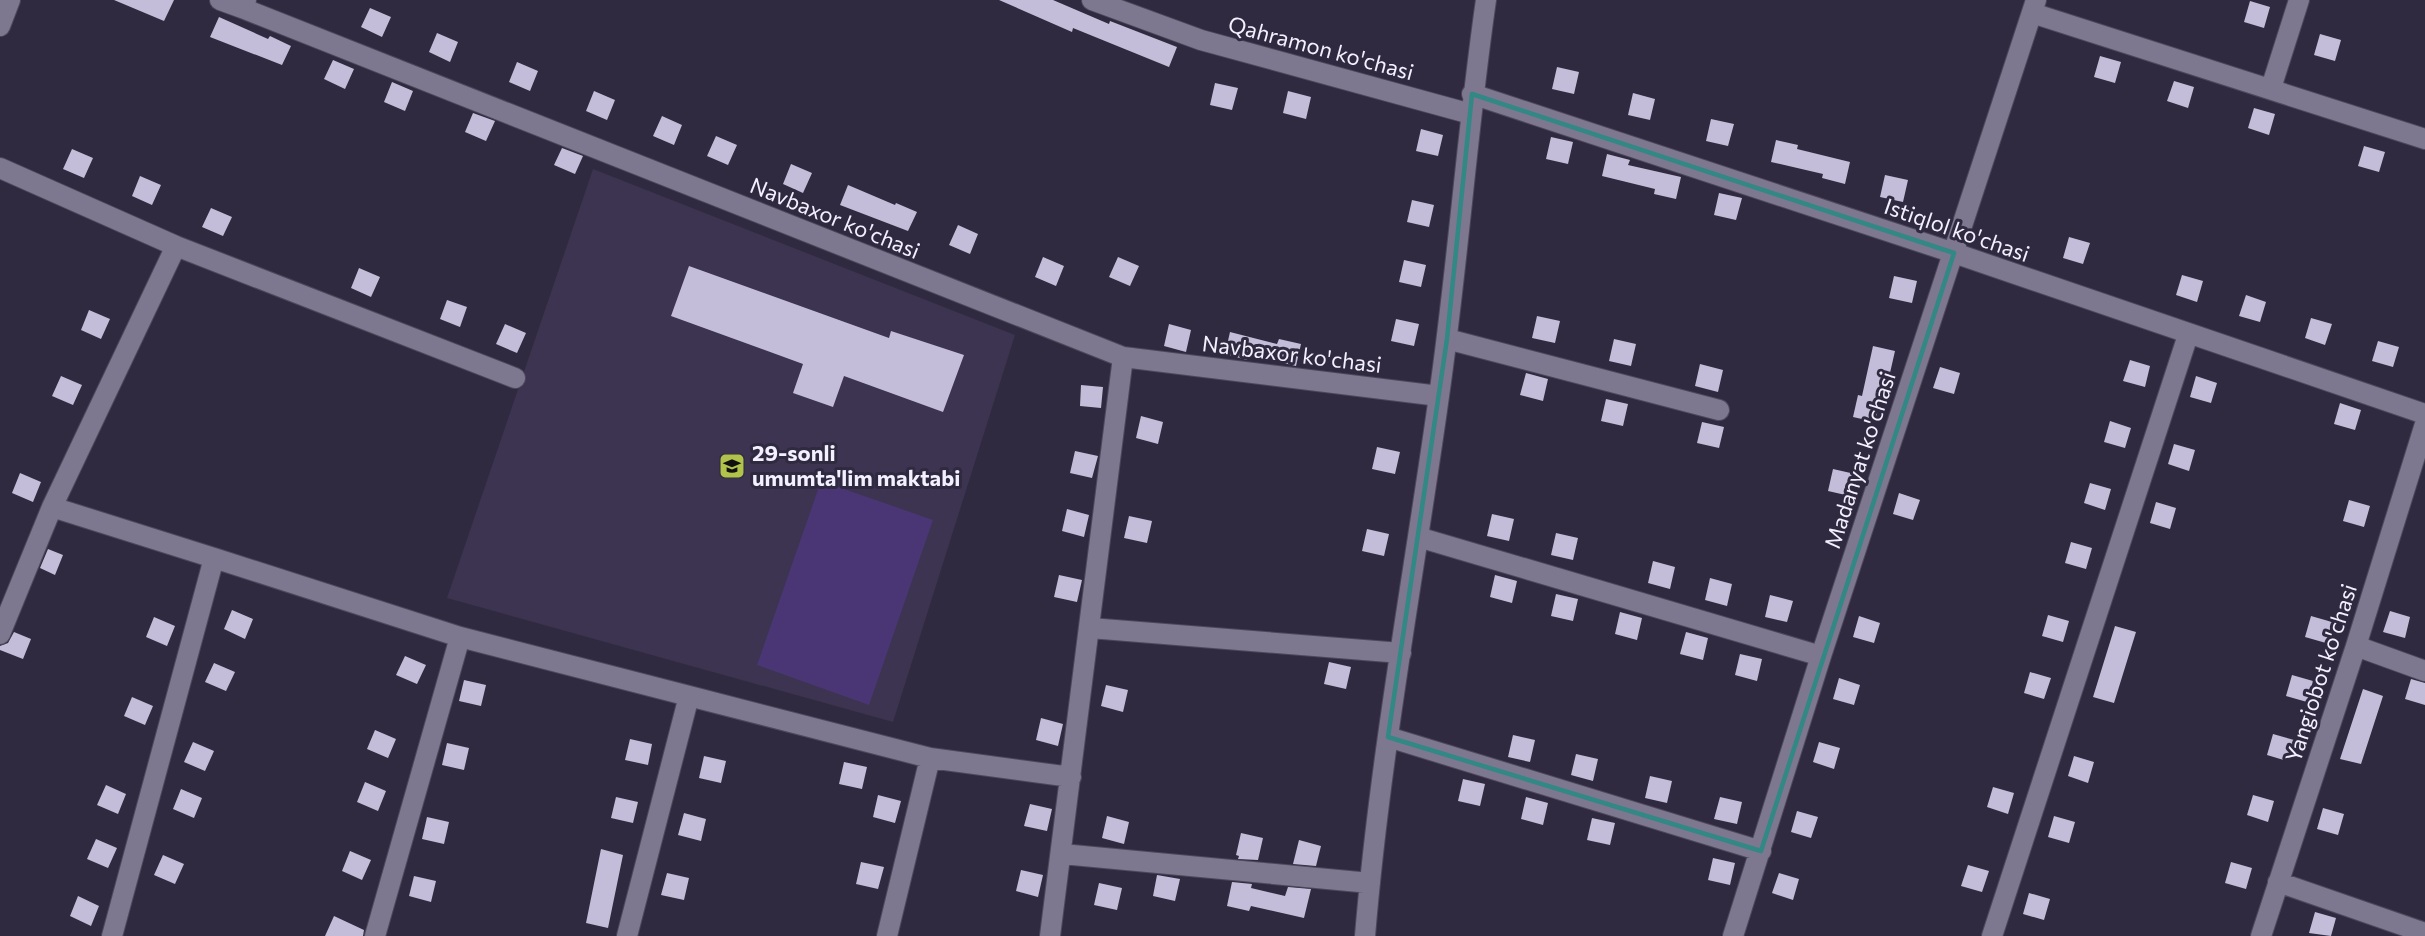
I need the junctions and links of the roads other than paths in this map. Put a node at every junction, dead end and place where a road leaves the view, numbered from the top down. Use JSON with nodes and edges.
{"nodes":[{"id":1,"x":10,"y":0,"type":"edge"},
{"id":2,"x":220,"y":0,"type":"edge"},
{"id":3,"x":1092,"y":0,"type":"edge"},
{"id":4,"x":1486,"y":0,"type":"edge"},
{"id":5,"x":2299,"y":0,"type":"edge"},
{"id":6,"x":244,"y":4,"type":"edge"},
{"id":7,"x":2034,"y":6,"type":"edge"},
{"id":8,"x":0,"y":26,"type":"edge"},
{"id":9,"x":2271,"y":88,"type":"junction"},
{"id":10,"x":1472,"y":104,"type":"junction"},
{"id":11,"x":2425,"y":139,"type":"edge"},
{"id":12,"x":0,"y":168,"type":"edge"},
{"id":13,"x":176,"y":246,"type":"junction"},
{"id":14,"x":1954,"y":253,"type":"junction"},
{"id":15,"x":2188,"y":335,"type":"junction"},
{"id":16,"x":1447,"y":339,"type":"junction"},
{"id":17,"x":1123,"y":357,"type":"junction"},
{"id":18,"x":515,"y":378,"type":"dead end"},
{"id":19,"x":1439,"y":396,"type":"junction"},
{"id":20,"x":1719,"y":410,"type":"dead end"},
{"id":21,"x":2425,"y":414,"type":"edge"},
{"id":22,"x":2425,"y":424,"type":"edge"},
{"id":23,"x":52,"y":507,"type":"junction"},
{"id":24,"x":1418,"y":537,"type":"junction"},
{"id":25,"x":214,"y":558,"type":"junction"},
{"id":26,"x":1090,"y":628,"type":"junction"},
{"id":27,"x":0,"y":634,"type":"edge"},
{"id":28,"x":460,"y":637,"type":"junction"},
{"id":29,"x":2356,"y":646,"type":"junction"},
{"id":30,"x":1401,"y":653,"type":"junction"},
{"id":31,"x":1821,"y":656,"type":"junction"},
{"id":32,"x":2425,"y":670,"type":"edge"},
{"id":33,"x":688,"y":696,"type":"junction"},
{"id":34,"x":1388,"y":738,"type":"junction"},
{"id":35,"x":930,"y":758,"type":"junction"},
{"id":36,"x":1071,"y":777,"type":"junction"},
{"id":37,"x":1761,"y":851,"type":"junction"},
{"id":38,"x":1062,"y":854,"type":"junction"},
{"id":39,"x":2278,"y":882,"type":"junction"},
{"id":40,"x":1370,"y":883,"type":"junction"},
{"id":41,"x":2425,"y":933,"type":"edge"},
{"id":42,"x":112,"y":936,"type":"edge"},
{"id":43,"x":375,"y":936,"type":"edge"},
{"id":44,"x":627,"y":936,"type":"edge"},
{"id":45,"x":886,"y":936,"type":"edge"},
{"id":46,"x":1050,"y":936,"type":"edge"},
{"id":47,"x":1365,"y":936,"type":"edge"},
{"id":48,"x":1733,"y":936,"type":"edge"},
{"id":49,"x":1992,"y":936,"type":"edge"},
{"id":50,"x":2261,"y":936,"type":"edge"}],
"edges":[{"from":1,"to":8,"type":"street"},
{"from":2,"to":6,"type":"street","name":"Navbaxor ko'chasi"},
{"from":3,"to":10,"type":"street","name":"Qahramon ko'chasi"},
{"from":4,"to":10,"type":"street"},
{"from":5,"to":9,"type":"street"},
{"from":6,"to":17,"type":"street","name":"Navbaxor ko'chasi"},
{"from":7,"to":9,"type":"street"},
{"from":7,"to":14,"type":"street","name":"Madanyat ko'chasi"},
{"from":9,"to":11,"type":"street"},
{"from":10,"to":14,"type":"street","name":"Istiqlol ko'chasi"},
{"from":10,"to":16,"type":"street"},
{"from":12,"to":13,"type":"street"},
{"from":13,"to":18,"type":"street"},
{"from":13,"to":23,"type":"street"},
{"from":14,"to":15,"type":"street","name":"Istiqlol ko'chasi"},
{"from":14,"to":31,"type":"street","name":"Madanyat ko'chasi"},
{"from":15,"to":21,"type":"street","name":"Istiqlol ko'chasi"},
{"from":15,"to":49,"type":"street"},
{"from":16,"to":19,"type":"street"},
{"from":16,"to":20,"type":"street"},
{"from":17,"to":19,"type":"street","name":"Navbaxor ko'chasi"},
{"from":17,"to":26,"type":"street"},
{"from":19,"to":24,"type":"street"},
{"from":22,"to":29,"type":"street","name":"Yangiobot ko'chasi"},
{"from":23,"to":25,"type":"street"},
{"from":23,"to":27,"type":"street"},
{"from":24,"to":30,"type":"street"},
{"from":24,"to":31,"type":"street"},
{"from":25,"to":28,"type":"street"},
{"from":25,"to":42,"type":"street"},
{"from":26,"to":30,"type":"street"},
{"from":26,"to":36,"type":"street"},
{"from":28,"to":33,"type":"street"},
{"from":28,"to":43,"type":"street"},
{"from":29,"to":32,"type":"street"},
{"from":29,"to":39,"type":"street","name":"Yangiobot ko'chasi"},
{"from":30,"to":34,"type":"street"},
{"from":31,"to":37,"type":"street","name":"Madanyat ko'chasi"},
{"from":33,"to":35,"type":"street"},
{"from":33,"to":44,"type":"street"},
{"from":34,"to":37,"type":"street"},
{"from":34,"to":40,"type":"street"},
{"from":35,"to":36,"type":"street"},
{"from":35,"to":45,"type":"street"},
{"from":36,"to":38,"type":"street"},
{"from":37,"to":48,"type":"street","name":"Madanyat ko'chasi"},
{"from":38,"to":40,"type":"street"},
{"from":38,"to":46,"type":"street"},
{"from":39,"to":41,"type":"street"},
{"from":39,"to":50,"type":"street","name":"Yangiobot ko'chasi"},
{"from":40,"to":47,"type":"street"}]}
